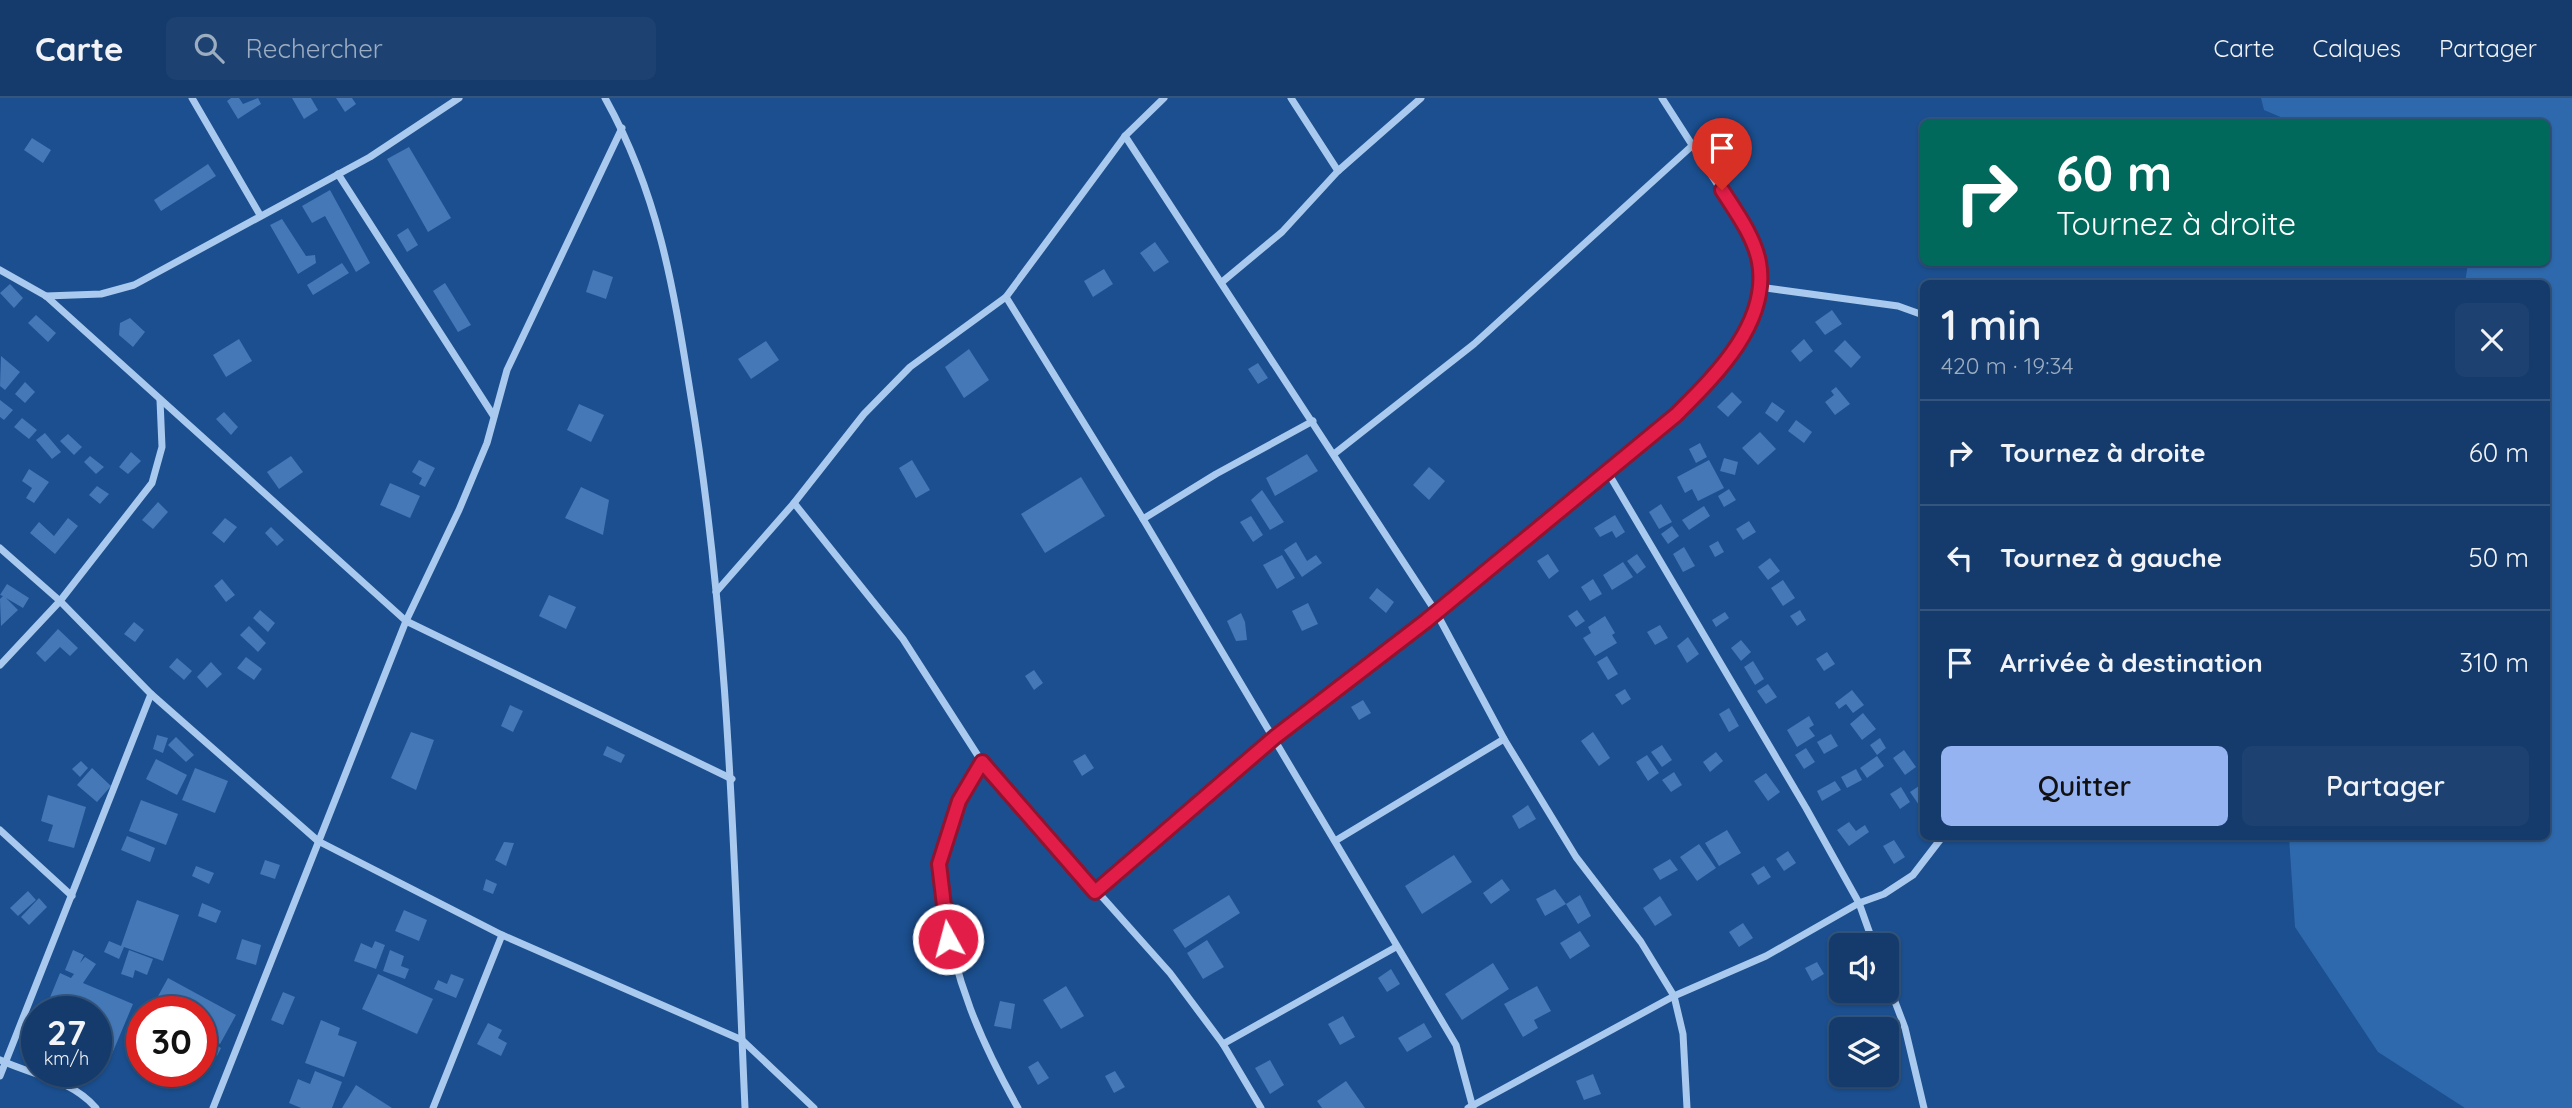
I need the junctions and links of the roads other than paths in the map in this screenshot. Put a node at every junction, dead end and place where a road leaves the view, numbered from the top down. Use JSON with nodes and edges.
{"nodes":[{"id":1,"x":192,"y":98,"type":"edge"},
{"id":2,"x":459,"y":98,"type":"edge"},
{"id":3,"x":605,"y":98,"type":"edge"},
{"id":4,"x":1164,"y":98,"type":"edge"},
{"id":5,"x":1291,"y":98,"type":"edge"},
{"id":6,"x":1421,"y":98,"type":"edge"},
{"id":7,"x":1662,"y":98,"type":"edge"},
{"id":8,"x":622,"y":128,"type":"junction"},
{"id":9,"x":1125,"y":136,"type":"junction"},
{"id":10,"x":1694,"y":144,"type":"junction"},
{"id":11,"x":1338,"y":171,"type":"junction"},
{"id":12,"x":338,"y":174,"type":"junction"},
{"id":13,"x":260,"y":215,"type":"junction"},
{"id":14,"x":0,"y":270,"type":"edge"},
{"id":15,"x":1222,"y":282,"type":"junction"},
{"id":16,"x":1759,"y":286,"type":"junction"},
{"id":17,"x":46,"y":296,"type":"junction"},
{"id":18,"x":1006,"y":297,"type":"junction"},
{"id":19,"x":1920,"y":314,"type":"edge"},
{"id":20,"x":160,"y":400,"type":"junction"},
{"id":21,"x":493,"y":415,"type":"junction"},
{"id":22,"x":1313,"y":421,"type":"junction"},
{"id":23,"x":1334,"y":454,"type":"junction"},
{"id":24,"x":1607,"y":471,"type":"junction"},
{"id":25,"x":794,"y":503,"type":"junction"},
{"id":26,"x":1143,"y":519,"type":"junction"},
{"id":27,"x":0,"y":548,"type":"edge"},
{"id":28,"x":716,"y":592,"type":"junction"},
{"id":29,"x":60,"y":601,"type":"junction"},
{"id":30,"x":1436,"y":612,"type":"junction"},
{"id":31,"x":406,"y":621,"type":"junction"},
{"id":32,"x":0,"y":665,"type":"edge"},
{"id":33,"x":151,"y":694,"type":"junction"},
{"id":34,"x":1275,"y":737,"type":"junction"},
{"id":35,"x":1504,"y":739,"type":"junction"},
{"id":36,"x":982,"y":762,"type":"junction"},
{"id":37,"x":732,"y":779,"type":"junction"},
{"id":38,"x":0,"y":830,"type":"edge"},
{"id":39,"x":1939,"y":840,"type":"edge"},
{"id":40,"x":318,"y":841,"type":"junction"},
{"id":41,"x":1335,"y":841,"type":"junction"},
{"id":42,"x":1095,"y":892,"type":"junction"},
{"id":43,"x":72,"y":896,"type":"junction"},
{"id":44,"x":1859,"y":903,"type":"junction"},
{"id":45,"x":1870,"y":933,"type":"edge"},
{"id":46,"x":502,"y":935,"type":"junction"},
{"id":47,"x":1396,"y":947,"type":"junction"},
{"id":48,"x":1674,"y":996,"type":"junction"},
{"id":49,"x":1896,"y":1003,"type":"edge"},
{"id":50,"x":742,"y":1040,"type":"junction"},
{"id":51,"x":1223,"y":1044,"type":"junction"},
{"id":52,"x":3,"y":1061,"type":"edge"},
{"id":53,"x":0,"y":1076,"type":"edge"},
{"id":54,"x":1471,"y":1107,"type":"edge"},
{"id":55,"x":96,"y":1108,"type":"edge"},
{"id":56,"x":213,"y":1108,"type":"edge"},
{"id":57,"x":433,"y":1108,"type":"edge"},
{"id":58,"x":745,"y":1108,"type":"edge"},
{"id":59,"x":814,"y":1108,"type":"edge"},
{"id":60,"x":1018,"y":1108,"type":"edge"},
{"id":61,"x":1261,"y":1108,"type":"edge"},
{"id":62,"x":1686,"y":1108,"type":"edge"},
{"id":63,"x":1924,"y":1108,"type":"edge"}],
"edges":[{"from":1,"to":13,"type":"street"},
{"from":2,"to":12,"type":"street"},
{"from":3,"to":8,"type":"street"},
{"from":4,"to":9,"type":"street"},
{"from":5,"to":11,"type":"street"},
{"from":6,"to":11,"type":"street"},
{"from":7,"to":10,"type":"street"},
{"from":8,"to":21,"type":"street"},
{"from":8,"to":28,"type":"street"},
{"from":9,"to":15,"type":"street"},
{"from":9,"to":18,"type":"street"},
{"from":10,"to":16,"type":"street"},
{"from":10,"to":23,"type":"street"},
{"from":11,"to":15,"type":"street"},
{"from":12,"to":13,"type":"street"},
{"from":12,"to":21,"type":"street"},
{"from":13,"to":17,"type":"street"},
{"from":14,"to":17,"type":"street"},
{"from":15,"to":22,"type":"street"},
{"from":16,"to":19,"type":"street"},
{"from":16,"to":24,"type":"street"},
{"from":17,"to":20,"type":"street"},
{"from":18,"to":25,"type":"street"},
{"from":18,"to":26,"type":"street"},
{"from":20,"to":29,"type":"street"},
{"from":20,"to":31,"type":"street"},
{"from":21,"to":31,"type":"street"},
{"from":22,"to":23,"type":"street"},
{"from":22,"to":26,"type":"street"},
{"from":23,"to":30,"type":"street"},
{"from":24,"to":30,"type":"street"},
{"from":24,"to":44,"type":"street"},
{"from":25,"to":28,"type":"street"},
{"from":25,"to":36,"type":"street"},
{"from":26,"to":34,"type":"street"},
{"from":27,"to":29,"type":"street"},
{"from":28,"to":37,"type":"street"},
{"from":29,"to":32,"type":"street"},
{"from":29,"to":33,"type":"street"},
{"from":30,"to":34,"type":"street"},
{"from":30,"to":35,"type":"street"},
{"from":31,"to":37,"type":"street"},
{"from":31,"to":40,"type":"street"},
{"from":33,"to":40,"type":"street"},
{"from":33,"to":43,"type":"street"},
{"from":34,"to":41,"type":"street"},
{"from":34,"to":42,"type":"street"},
{"from":35,"to":41,"type":"street"},
{"from":35,"to":48,"type":"street"},
{"from":36,"to":42,"type":"street"},
{"from":36,"to":60,"type":"street"},
{"from":37,"to":50,"type":"street"},
{"from":38,"to":43,"type":"street"},
{"from":39,"to":44,"type":"street"},
{"from":40,"to":46,"type":"street"},
{"from":40,"to":56,"type":"street"},
{"from":41,"to":47,"type":"street"},
{"from":42,"to":51,"type":"street"},
{"from":43,"to":52,"type":"street"},
{"from":44,"to":45,"type":"street"},
{"from":44,"to":48,"type":"street"},
{"from":46,"to":50,"type":"street"},
{"from":46,"to":57,"type":"street"},
{"from":47,"to":51,"type":"street"},
{"from":47,"to":54,"type":"street"},
{"from":48,"to":54,"type":"street"},
{"from":48,"to":62,"type":"street"},
{"from":49,"to":63,"type":"street"},
{"from":50,"to":58,"type":"street"},
{"from":50,"to":59,"type":"street"},
{"from":51,"to":61,"type":"street"},
{"from":52,"to":53,"type":"street"},
{"from":52,"to":55,"type":"street"}]}
